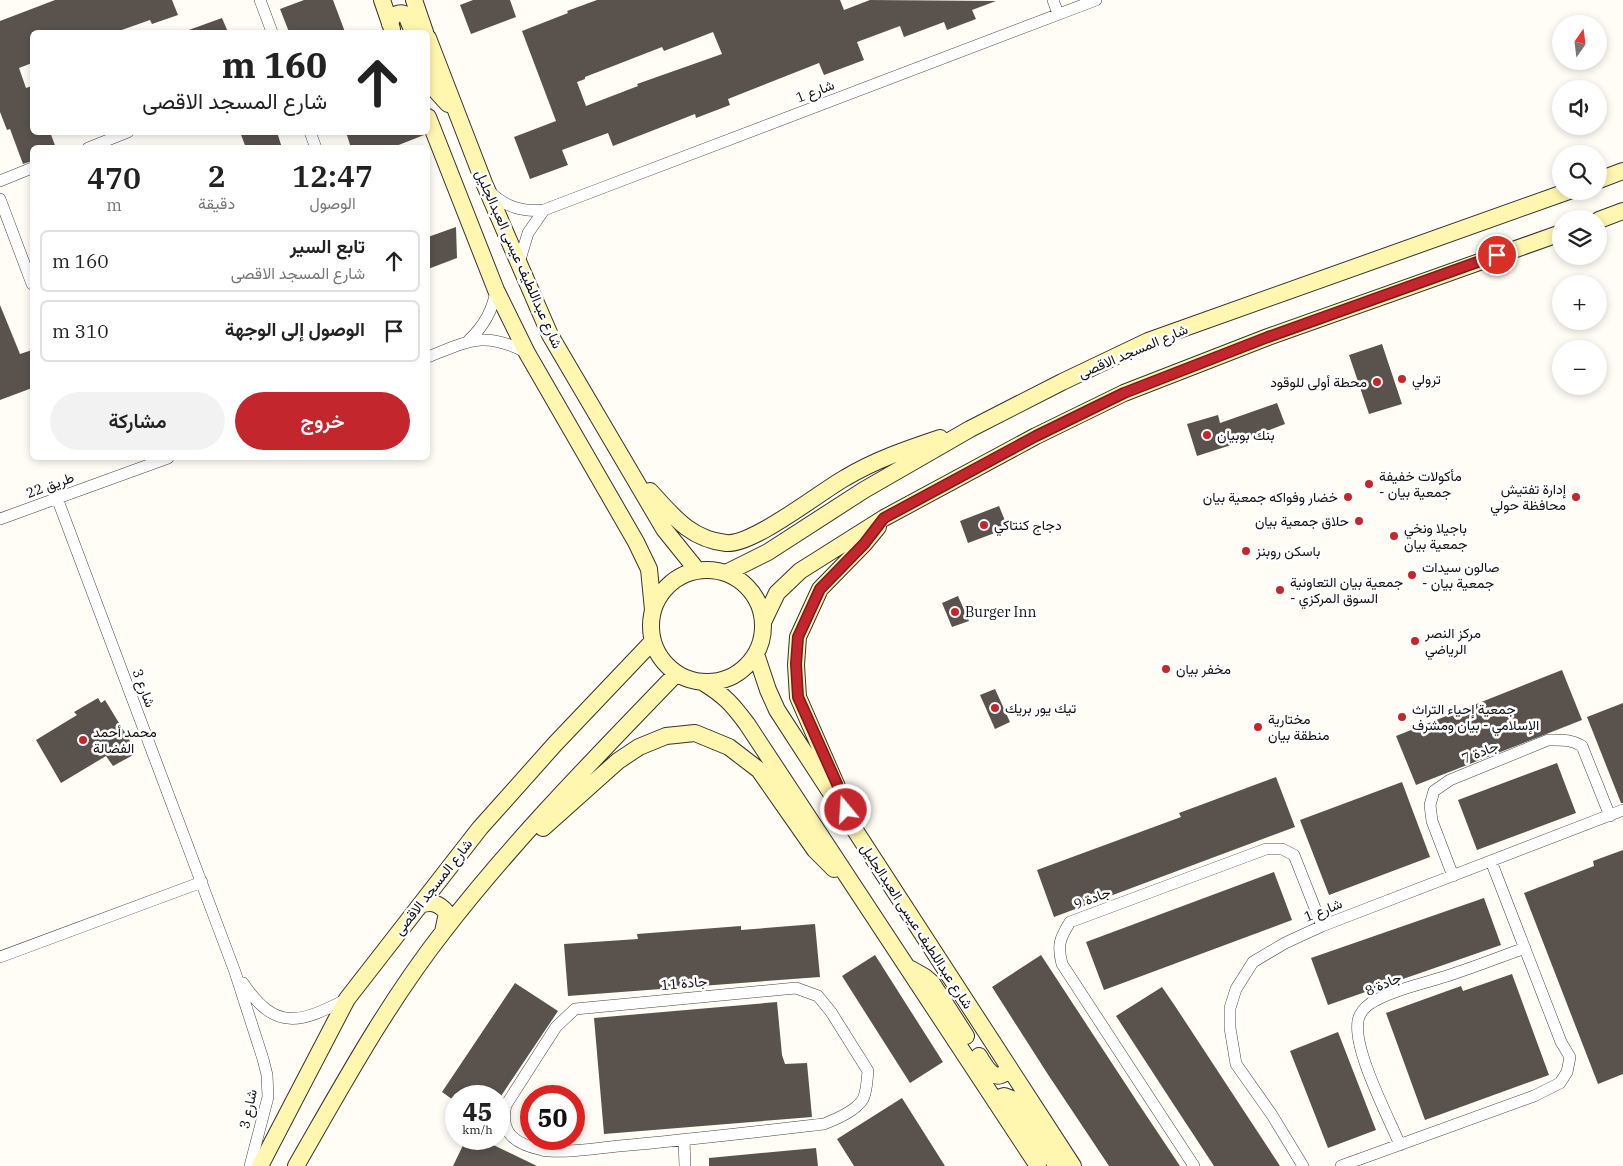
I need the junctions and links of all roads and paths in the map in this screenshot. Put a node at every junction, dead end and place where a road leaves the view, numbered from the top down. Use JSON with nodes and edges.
{"nodes":[{"id":1,"x":260,"y":0,"type":"edge"},
{"id":2,"x":382,"y":0,"type":"edge"},
{"id":3,"x":414,"y":0,"type":"edge"},
{"id":4,"x":1053,"y":0,"type":"edge"},
{"id":5,"x":1096,"y":0,"type":"edge"},
{"id":6,"x":1058,"y":14,"type":"junction"},
{"id":7,"x":392,"y":28,"type":"edge"},
{"id":8,"x":271,"y":30,"type":"edge"},
{"id":9,"x":412,"y":30,"type":"edge"},
{"id":10,"x":424,"y":30,"type":"edge"},
{"id":11,"x":430,"y":43,"type":"edge"},
{"id":12,"x":430,"y":75,"type":"edge"},
{"id":13,"x":454,"y":108,"type":"junction"},
{"id":14,"x":430,"y":122,"type":"edge"},
{"id":15,"x":120,"y":135,"type":"edge"},
{"id":16,"x":96,"y":145,"type":"edge"},
{"id":17,"x":30,"y":169,"type":"edge"},
{"id":18,"x":1623,"y":171,"type":"edge"},
{"id":19,"x":1607,"y":177,"type":"edge"},
{"id":20,"x":0,"y":181,"type":"edge"},
{"id":21,"x":484,"y":183,"type":"junction"},
{"id":22,"x":1552,"y":197,"type":"edge"},
{"id":23,"x":0,"y":199,"type":"edge"},
{"id":24,"x":544,"y":210,"type":"junction"},
{"id":25,"x":1623,"y":211,"type":"edge"},
{"id":26,"x":1607,"y":217,"type":"edge"},
{"id":27,"x":1552,"y":236,"type":"edge"},
{"id":28,"x":519,"y":263,"type":"junction"},
{"id":29,"x":30,"y":279,"type":"edge"},
{"id":30,"x":496,"y":290,"type":"junction"},
{"id":31,"x":469,"y":340,"type":"junction"},
{"id":32,"x":527,"y":353,"type":"junction"},
{"id":33,"x":430,"y":356,"type":"edge"},
{"id":34,"x":970,"y":429,"type":"junction"},
{"id":35,"x":162,"y":460,"type":"edge"},
{"id":36,"x":627,"y":464,"type":"junction"},
{"id":37,"x":57,"y":498,"type":"junction"},
{"id":38,"x":884,"y":518,"type":"junction"},
{"id":39,"x":0,"y":519,"type":"edge"},
{"id":40,"x":698,"y":570,"type":"junction"},
{"id":41,"x":726,"y":573,"type":"junction"},
{"id":42,"x":652,"y":610,"type":"junction"},
{"id":43,"x":764,"y":620,"type":"junction"},
{"id":44,"x":652,"y":642,"type":"junction"},
{"id":45,"x":756,"y":654,"type":"junction"},
{"id":46,"x":676,"y":674,"type":"junction"},
{"id":47,"x":704,"y":683,"type":"junction"},
{"id":48,"x":1623,"y":810,"type":"edge"},
{"id":49,"x":1610,"y":816,"type":"junction"},
{"id":50,"x":850,"y":824,"type":"junction"},
{"id":51,"x":1491,"y":861,"type":"junction"},
{"id":52,"x":493,"y":872,"type":"junction"},
{"id":53,"x":1453,"y":876,"type":"junction"},
{"id":54,"x":202,"y":882,"type":"junction"},
{"id":55,"x":859,"y":895,"type":"junction"},
{"id":56,"x":420,"y":905,"type":"junction"},
{"id":57,"x":1322,"y":926,"type":"junction"},
{"id":58,"x":443,"y":932,"type":"junction"},
{"id":59,"x":1525,"y":948,"type":"junction"},
{"id":60,"x":0,"y":957,"type":"edge"},
{"id":61,"x":907,"y":968,"type":"junction"},
{"id":62,"x":235,"y":972,"type":"junction"},
{"id":63,"x":347,"y":999,"type":"junction"},
{"id":64,"x":1010,"y":1068,"type":"junction"},
{"id":65,"x":995,"y":1099,"type":"junction"},
{"id":66,"x":684,"y":1140,"type":"junction"},
{"id":67,"x":1400,"y":1145,"type":"junction"},
{"id":68,"x":250,"y":1166,"type":"edge"},
{"id":69,"x":260,"y":1166,"type":"edge"},
{"id":70,"x":296,"y":1166,"type":"edge"},
{"id":71,"x":685,"y":1166,"type":"edge"},
{"id":72,"x":1038,"y":1166,"type":"edge"},
{"id":73,"x":1057,"y":1166,"type":"edge"},
{"id":74,"x":1073,"y":1166,"type":"edge"},
{"id":75,"x":1194,"y":1166,"type":"edge"},
{"id":76,"x":1303,"y":1166,"type":"edge"},
{"id":77,"x":1341,"y":1166,"type":"edge"}],
"edges":[{"from":1,"to":8,"type":"street"},
{"from":2,"to":7,"type":"main road"},
{"from":3,"to":10,"type":"main road"},
{"from":4,"to":6,"type":"street"},
{"from":5,"to":6,"type":"street","name":"شارع 1"},
{"from":6,"to":24,"type":"street","name":"شارع 1"},
{"from":7,"to":9,"type":"main road"},
{"from":11,"to":13,"type":"main road","name":"شارع عبداللطيف عيسى العبدالجليل"},
{"from":12,"to":13,"type":"main road"},
{"from":13,"to":21,"type":"main road","name":"شارع عبداللطيف عيسى العبدالجليل"},
{"from":14,"to":30,"type":"main road","name":"شارع عبداللطيف عيسى العبدالجليل"},
{"from":15,"to":16,"type":"street"},
{"from":17,"to":20,"type":"street"},
{"from":18,"to":19,"type":"main road"},
{"from":21,"to":24,"type":"street","name":"شارع 1"},
{"from":21,"to":28,"type":"main road","name":"شارع عبداللطيف عيسى العبدالجليل"},
{"from":22,"to":34,"type":"main road","name":"شارع المسجد الاقصى"},
{"from":23,"to":29,"type":"street"},
{"from":24,"to":28,"type":"street"},
{"from":25,"to":26,"type":"main road"},
{"from":27,"to":38,"type":"main road"},
{"from":28,"to":36,"type":"main road","name":"شارع عبداللطيف عيسى العبدالجليل"},
{"from":30,"to":31,"type":"street"},
{"from":30,"to":32,"type":"main road","name":"شارع عبداللطيف عيسى العبدالجليل"},
{"from":31,"to":32,"type":"street"},
{"from":31,"to":33,"type":"street"},
{"from":32,"to":42,"type":"main road","name":"شارع عبداللطيف عيسى العبدالجليل"},
{"from":34,"to":36,"type":"main road"},
{"from":34,"to":41,"type":"main road","name":"شارع المسجد الاقصى"},
{"from":35,"to":37,"type":"street","name":"طريق 22"},
{"from":36,"to":40,"type":"main road","name":"شارع عبداللطيف عيسى العبدالجليل"},
{"from":37,"to":39,"type":"street","name":"طريق 22"},
{"from":37,"to":54,"type":"street","name":"شارع 3"},
{"from":38,"to":43,"type":"main road"},
{"from":38,"to":50,"type":"main road"},
{"from":40,"to":41,"type":"main road"},
{"from":40,"to":42,"type":"main road"},
{"from":41,"to":43,"type":"main road"},
{"from":42,"to":44,"type":"main road"},
{"from":43,"to":45,"type":"main road"},
{"from":44,"to":46,"type":"main road"},
{"from":44,"to":56,"type":"main road","name":"شارع المسجد الاقصى"},
{"from":45,"to":47,"type":"main road"},
{"from":45,"to":50,"type":"main road","name":"شارع عبداللطيف عيسى العبدالجليل"},
{"from":46,"to":47,"type":"main road"},
{"from":46,"to":52,"type":"main road"},
{"from":47,"to":55,"type":"main road"},
{"from":48,"to":49,"type":"street","name":"شارع 1"},
{"from":49,"to":51,"type":"street","name":"شارع 1"},
{"from":49,"to":53,"type":"street","name":"جادة 7"},
{"from":50,"to":64,"type":"main road","name":"شارع عبداللطيف عيسى العبدالجليل"},
{"from":51,"to":53,"type":"street","name":"شارع 1"},
{"from":51,"to":59,"type":"street"},
{"from":52,"to":55,"type":"main road"},
{"from":52,"to":58,"type":"main road"},
{"from":53,"to":57,"type":"street","name":"شارع 1"},
{"from":54,"to":60,"type":"street"},
{"from":54,"to":62,"type":"street","name":"شارع 3"},
{"from":55,"to":61,"type":"main road"},
{"from":56,"to":58,"type":"main road"},
{"from":56,"to":63,"type":"main road","name":"شارع المسجد الاقصى"},
{"from":57,"to":75,"type":"street","name":"جادة 9"},
{"from":57,"to":76,"type":"street","name":"شارع 1"},
{"from":58,"to":70,"type":"main road"},
{"from":59,"to":67,"type":"street"},
{"from":59,"to":67,"type":"street","name":"جادة 8"},
{"from":61,"to":64,"type":"main road"},
{"from":61,"to":65,"type":"main road"},
{"from":62,"to":63,"type":"street","name":"شارع 3"},
{"from":62,"to":68,"type":"street","name":"شارع 3"},
{"from":63,"to":69,"type":"main road","name":"شارع المسجد الاقصى"},
{"from":64,"to":74,"type":"main road","name":"شارع عبداللطيف عيسى العبدالجليل"},
{"from":65,"to":72,"type":"main road"},
{"from":65,"to":73,"type":"main road"},
{"from":66,"to":66,"type":"street","name":"جادة 11"},
{"from":66,"to":71,"type":"street"},
{"from":67,"to":77,"type":"street"}]}
